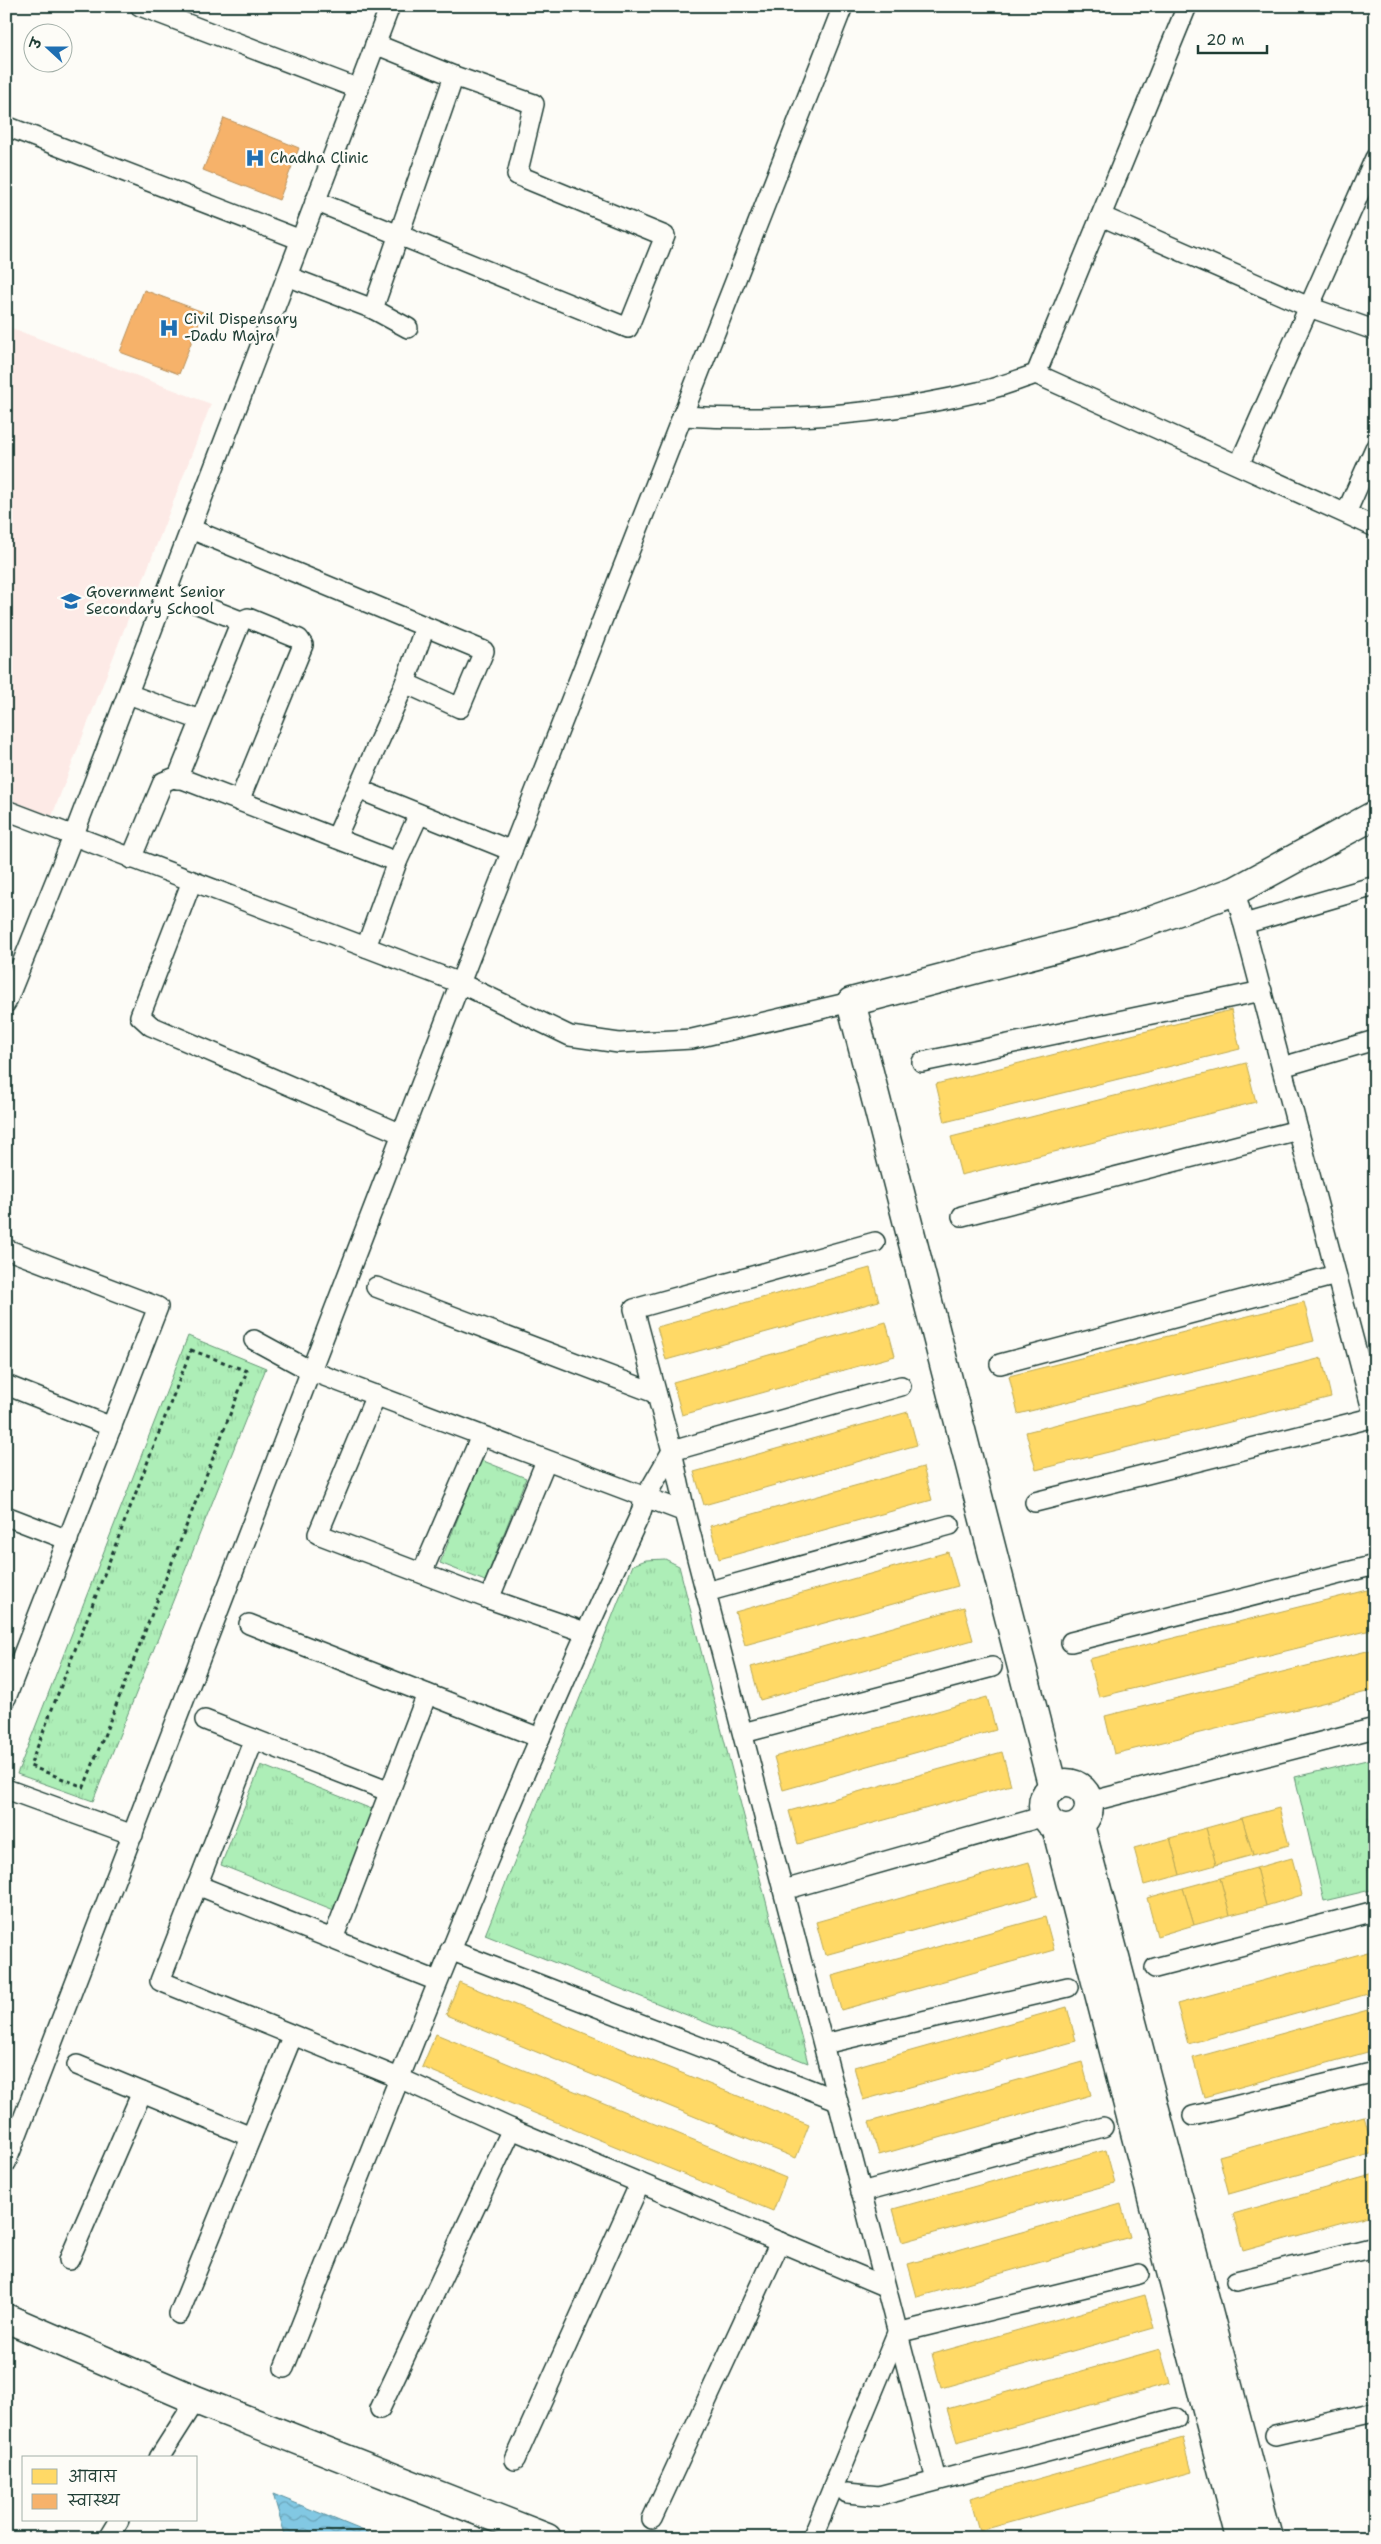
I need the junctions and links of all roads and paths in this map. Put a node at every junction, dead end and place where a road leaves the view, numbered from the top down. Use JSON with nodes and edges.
{"nodes":[{"id":1,"x":140,"y":6,"type":"edge"},
{"id":2,"x":390,"y":6,"type":"edge"},
{"id":3,"x":843,"y":6,"type":"edge"},
{"id":4,"x":1187,"y":6,"type":"edge"},
{"id":5,"x":375,"y":44,"type":"junction"},
{"id":6,"x":454,"y":76,"type":"junction"},
{"id":7,"x":358,"y":89,"type":"junction"},
{"id":8,"x":6,"y":126,"type":"edge"},
{"id":9,"x":1375,"y":158,"type":"edge"},
{"id":10,"x":316,"y":201,"type":"junction"},
{"id":11,"x":1101,"y":216,"type":"junction"},
{"id":12,"x":399,"y":235,"type":"junction"},
{"id":13,"x":301,"y":240,"type":"junction"},
{"id":14,"x":287,"y":276,"type":"junction"},
{"id":15,"x":1309,"y":307,"type":"junction"},
{"id":16,"x":373,"y":309,"type":"junction"},
{"id":17,"x":408,"y":328,"type":"dead end"},
{"id":18,"x":1371,"y":329,"type":"dead end"},
{"id":19,"x":1036,"y":374,"type":"junction"},
{"id":20,"x":682,"y":416,"type":"junction"},
{"id":21,"x":1375,"y":448,"type":"edge"},
{"id":22,"x":1239,"y":465,"type":"junction"},
{"id":23,"x":1346,"y":514,"type":"junction"},
{"id":24,"x":1375,"y":527,"type":"edge"},
{"id":25,"x":191,"y":529,"type":"junction"},
{"id":26,"x":167,"y":592,"type":"junction"},
{"id":27,"x":241,"y":621,"type":"junction"},
{"id":28,"x":426,"y":627,"type":"junction"},
{"id":29,"x":405,"y":683,"type":"junction"},
{"id":30,"x":128,"y":694,"type":"junction"},
{"id":31,"x":200,"y":720,"type":"junction"},
{"id":32,"x":177,"y":779,"type":"junction"},
{"id":33,"x":358,"y":788,"type":"junction"},
{"id":34,"x":240,"y":801,"type":"junction"},
{"id":35,"x":6,"y":810,"type":"edge"},
{"id":36,"x":419,"y":814,"type":"junction"},
{"id":37,"x":1375,"y":815,"type":"edge"},
{"id":38,"x":74,"y":837,"type":"junction"},
{"id":39,"x":336,"y":838,"type":"junction"},
{"id":40,"x":512,"y":851,"type":"junction"},
{"id":41,"x":131,"y":859,"type":"junction"},
{"id":42,"x":397,"y":862,"type":"junction"},
{"id":43,"x":192,"y":881,"type":"junction"},
{"id":44,"x":1375,"y":886,"type":"edge"},
{"id":45,"x":1235,"y":891,"type":"junction"},
{"id":46,"x":1244,"y":924,"type":"junction"},
{"id":47,"x":366,"y":947,"type":"junction"},
{"id":48,"x":460,"y":983,"type":"junction"},
{"id":49,"x":1262,"y":991,"type":"junction"},
{"id":50,"x":851,"y":1002,"type":"junction"},
{"id":51,"x":6,"y":1003,"type":"edge"},
{"id":52,"x":1375,"y":1040,"type":"edge"},
{"id":53,"x":922,"y":1062,"type":"dead end"},
{"id":54,"x":1282,"y":1067,"type":"junction"},
{"id":55,"x":1298,"y":1130,"type":"junction"},
{"id":56,"x":402,"y":1134,"type":"junction"},
{"id":57,"x":962,"y":1216,"type":"dead end"},
{"id":58,"x":875,"y":1242,"type":"dead end"},
{"id":59,"x":6,"y":1249,"type":"edge"},
{"id":60,"x":1336,"y":1275,"type":"junction"},
{"id":61,"x":376,"y":1287,"type":"dead end"},
{"id":62,"x":254,"y":1340,"type":"dead end"},
{"id":63,"x":1000,"y":1364,"type":"dead end"},
{"id":64,"x":311,"y":1371,"type":"junction"},
{"id":65,"x":6,"y":1385,"type":"edge"},
{"id":66,"x":901,"y":1386,"type":"dead end"},
{"id":67,"x":655,"y":1393,"type":"junction"},
{"id":68,"x":376,"y":1395,"type":"junction"},
{"id":69,"x":1374,"y":1418,"type":"edge"},
{"id":70,"x":112,"y":1427,"type":"junction"},
{"id":71,"x":482,"y":1436,"type":"junction"},
{"id":72,"x":672,"y":1451,"type":"junction"},
{"id":73,"x":546,"y":1461,"type":"junction"},
{"id":74,"x":646,"y":1496,"type":"junction"},
{"id":75,"x":1035,"y":1502,"type":"dead end"},
{"id":76,"x":685,"y":1512,"type":"junction"},
{"id":77,"x":6,"y":1516,"type":"edge"},
{"id":78,"x":950,"y":1526,"type":"dead end"},
{"id":79,"x":68,"y":1540,"type":"junction"},
{"id":80,"x":1375,"y":1565,"type":"edge"},
{"id":81,"x":422,"y":1573,"type":"junction"},
{"id":82,"x":706,"y":1592,"type":"junction"},
{"id":83,"x":488,"y":1599,"type":"junction"},
{"id":84,"x":248,"y":1624,"type":"dead end"},
{"id":85,"x":585,"y":1632,"type":"junction"},
{"id":86,"x":1071,"y":1642,"type":"dead end"},
{"id":87,"x":13,"y":1659,"type":"edge"},
{"id":88,"x":992,"y":1667,"type":"dead end"},
{"id":89,"x":427,"y":1694,"type":"junction"},
{"id":90,"x":6,"y":1698,"type":"edge"},
{"id":91,"x":205,"y":1720,"type":"dead end"},
{"id":92,"x":1375,"y":1728,"type":"edge"},
{"id":93,"x":743,"y":1733,"type":"junction"},
{"id":94,"x":540,"y":1738,"type":"junction"},
{"id":95,"x":254,"y":1739,"type":"junction"},
{"id":96,"x":30,"y":1766,"type":"joint"},
{"id":97,"x":1053,"y":1788,"type":"junction"},
{"id":98,"x":6,"y":1789,"type":"edge"},
{"id":99,"x":390,"y":1792,"type":"junction"},
{"id":100,"x":1068,"y":1817,"type":"junction"},
{"id":101,"x":133,"y":1835,"type":"junction"},
{"id":102,"x":197,"y":1885,"type":"junction"},
{"id":103,"x":784,"y":1890,"type":"junction"},
{"id":104,"x":1375,"y":1911,"type":"edge"},
{"id":105,"x":333,"y":1939,"type":"junction"},
{"id":106,"x":450,"y":1950,"type":"junction"},
{"id":107,"x":1155,"y":1968,"type":"dead end"},
{"id":108,"x":437,"y":1981,"type":"junction"},
{"id":109,"x":1068,"y":1987,"type":"dead end"},
{"id":110,"x":292,"y":2037,"type":"junction"},
{"id":111,"x":824,"y":2044,"type":"junction"},
{"id":112,"x":76,"y":2065,"type":"dead end"},
{"id":113,"x":1375,"y":2072,"type":"edge"},
{"id":114,"x":399,"y":2078,"type":"junction"},
{"id":115,"x":142,"y":2092,"type":"junction"},
{"id":116,"x":837,"y":2100,"type":"junction"},
{"id":117,"x":1193,"y":2116,"type":"dead end"},
{"id":118,"x":1103,"y":2127,"type":"dead end"},
{"id":119,"x":512,"y":2129,"type":"junction"},
{"id":120,"x":251,"y":2137,"type":"junction"},
{"id":121,"x":6,"y":2163,"type":"edge"},
{"id":122,"x":640,"y":2183,"type":"junction"},
{"id":123,"x":861,"y":2192,"type":"junction"},
{"id":124,"x":780,"y":2242,"type":"junction"},
{"id":125,"x":1375,"y":2247,"type":"edge"},
{"id":126,"x":70,"y":2260,"type":"dead end"},
{"id":127,"x":1139,"y":2274,"type":"dead end"},
{"id":128,"x":1236,"y":2281,"type":"dead end"},
{"id":129,"x":884,"y":2286,"type":"junction"},
{"id":130,"x":179,"y":2314,"type":"dead end"},
{"id":131,"x":6,"y":2318,"type":"edge"},
{"id":132,"x":898,"y":2332,"type":"junction"},
{"id":133,"x":284,"y":2368,"type":"dead end"},
{"id":134,"x":196,"y":2400,"type":"junction"},
{"id":135,"x":380,"y":2410,"type":"dead end"},
{"id":136,"x":1375,"y":2412,"type":"edge"},
{"id":137,"x":1176,"y":2418,"type":"dead end"},
{"id":138,"x":1275,"y":2435,"type":"dead end"},
{"id":139,"x":160,"y":2456,"type":"edge"},
{"id":140,"x":515,"y":2460,"type":"dead end"},
{"id":141,"x":936,"y":2480,"type":"junction"},
{"id":142,"x":847,"y":2493,"type":"dead end"},
{"id":143,"x":652,"y":2518,"type":"dead end"},
{"id":144,"x":118,"y":2522,"type":"edge"},
{"id":145,"x":108,"y":2538,"type":"edge"},
{"id":146,"x":547,"y":2538,"type":"edge"},
{"id":147,"x":812,"y":2538,"type":"edge"},
{"id":148,"x":1240,"y":2538,"type":"edge"},
{"id":149,"x":1268,"y":2538,"type":"edge"}],
"edges":[{"from":1,"to":7,"type":"street"},
{"from":2,"to":5,"type":"street"},
{"from":3,"to":20,"type":"street"},
{"from":4,"to":11,"type":"street"},
{"from":5,"to":6,"type":"street"},
{"from":5,"to":7,"type":"street"},
{"from":6,"to":12,"type":"street"},
{"from":6,"to":12,"type":"street"},
{"from":7,"to":10,"type":"street"},
{"from":8,"to":13,"type":"street"},
{"from":9,"to":15,"type":"street"},
{"from":10,"to":12,"type":"street"},
{"from":10,"to":13,"type":"street"},
{"from":11,"to":15,"type":"street"},
{"from":11,"to":19,"type":"street"},
{"from":12,"to":16,"type":"street"},
{"from":13,"to":14,"type":"street"},
{"from":14,"to":16,"type":"street"},
{"from":14,"to":25,"type":"street"},
{"from":15,"to":18,"type":"street"},
{"from":15,"to":22,"type":"street"},
{"from":16,"to":17,"type":"street"},
{"from":19,"to":20,"type":"street"},
{"from":19,"to":22,"type":"street"},
{"from":20,"to":40,"type":"street"},
{"from":21,"to":23,"type":"street"},
{"from":22,"to":23,"type":"street"},
{"from":23,"to":24,"type":"street"},
{"from":25,"to":26,"type":"street"},
{"from":25,"to":28,"type":"street"},
{"from":26,"to":27,"type":"street"},
{"from":26,"to":30,"type":"street"},
{"from":27,"to":31,"type":"street"},
{"from":27,"to":34,"type":"street"},
{"from":28,"to":29,"type":"street"},
{"from":28,"to":29,"type":"street"},
{"from":29,"to":33,"type":"street"},
{"from":30,"to":31,"type":"street"},
{"from":30,"to":38,"type":"street"},
{"from":31,"to":32,"type":"street"},
{"from":32,"to":34,"type":"street"},
{"from":32,"to":41,"type":"street"},
{"from":33,"to":36,"type":"street"},
{"from":33,"to":39,"type":"street"},
{"from":34,"to":39,"type":"street"},
{"from":35,"to":38,"type":"street"},
{"from":36,"to":40,"type":"street"},
{"from":36,"to":42,"type":"street"},
{"from":37,"to":45,"type":"street"},
{"from":38,"to":41,"type":"street"},
{"from":38,"to":51,"type":"street"},
{"from":39,"to":42,"type":"street"},
{"from":40,"to":48,"type":"street"},
{"from":41,"to":43,"type":"street"},
{"from":42,"to":47,"type":"street"},
{"from":43,"to":47,"type":"street"},
{"from":43,"to":56,"type":"street"},
{"from":44,"to":46,"type":"street"},
{"from":45,"to":46,"type":"street"},
{"from":45,"to":50,"type":"street"},
{"from":46,"to":49,"type":"street"},
{"from":47,"to":48,"type":"street"},
{"from":48,"to":50,"type":"street"},
{"from":48,"to":56,"type":"street"},
{"from":49,"to":53,"type":"street"},
{"from":49,"to":54,"type":"street"},
{"from":50,"to":97,"type":"street"},
{"from":52,"to":54,"type":"street"},
{"from":54,"to":55,"type":"street"},
{"from":55,"to":57,"type":"street"},
{"from":55,"to":60,"type":"street"},
{"from":56,"to":64,"type":"street"},
{"from":58,"to":67,"type":"street"},
{"from":59,"to":70,"type":"street"},
{"from":60,"to":63,"type":"street"},
{"from":60,"to":69,"type":"street"},
{"from":61,"to":67,"type":"street"},
{"from":62,"to":64,"type":"street"},
{"from":64,"to":68,"type":"street"},
{"from":64,"to":101,"type":"street"},
{"from":65,"to":70,"type":"street"},
{"from":66,"to":72,"type":"street"},
{"from":67,"to":72,"type":"street"},
{"from":68,"to":71,"type":"street"},
{"from":68,"to":81,"type":"street"},
{"from":69,"to":75,"type":"street"},
{"from":70,"to":79,"type":"street"},
{"from":71,"to":73,"type":"street"},
{"from":71,"to":81,"type":"street"},
{"from":72,"to":74,"type":"street"},
{"from":72,"to":76,"type":"street"},
{"from":73,"to":74,"type":"street"},
{"from":73,"to":83,"type":"street"},
{"from":74,"to":76,"type":"street"},
{"from":74,"to":85,"type":"street"},
{"from":76,"to":82,"type":"street"},
{"from":77,"to":79,"type":"street"},
{"from":78,"to":82,"type":"street"},
{"from":79,"to":87,"type":"street"},
{"from":80,"to":86,"type":"street"},
{"from":81,"to":83,"type":"street"},
{"from":82,"to":93,"type":"street"},
{"from":83,"to":85,"type":"street"},
{"from":84,"to":89,"type":"street"},
{"from":85,"to":94,"type":"street"},
{"from":87,"to":90,"type":"street"},
{"from":88,"to":93,"type":"street"},
{"from":89,"to":94,"type":"street"},
{"from":89,"to":99,"type":"street"},
{"from":91,"to":95,"type":"street"},
{"from":92,"to":100,"type":"street"},
{"from":93,"to":103,"type":"street"},
{"from":94,"to":106,"type":"street"},
{"from":95,"to":99,"type":"street"},
{"from":95,"to":102,"type":"street"},
{"from":96,"to":96,"type":"path"},
{"from":97,"to":100,"type":"street"},
{"from":97,"to":100,"type":"street"},
{"from":98,"to":101,"type":"street"},
{"from":99,"to":105,"type":"street"},
{"from":100,"to":103,"type":"street"},
{"from":100,"to":148,"type":"street"},
{"from":100,"to":149,"type":"street"},
{"from":101,"to":121,"type":"street"},
{"from":102,"to":105,"type":"street"},
{"from":102,"to":110,"type":"street"},
{"from":103,"to":111,"type":"street"},
{"from":104,"to":107,"type":"street"},
{"from":105,"to":108,"type":"street"},
{"from":106,"to":108,"type":"street"},
{"from":106,"to":116,"type":"street"},
{"from":108,"to":114,"type":"street"},
{"from":109,"to":111,"type":"street"},
{"from":110,"to":114,"type":"street"},
{"from":110,"to":120,"type":"street"},
{"from":111,"to":116,"type":"street"},
{"from":112,"to":115,"type":"street"},
{"from":113,"to":117,"type":"street"},
{"from":114,"to":119,"type":"street"},
{"from":114,"to":133,"type":"street"},
{"from":115,"to":120,"type":"street"},
{"from":115,"to":126,"type":"street"},
{"from":116,"to":123,"type":"street"},
{"from":118,"to":123,"type":"street"},
{"from":119,"to":122,"type":"street"},
{"from":119,"to":135,"type":"street"},
{"from":120,"to":130,"type":"street"},
{"from":122,"to":124,"type":"street"},
{"from":122,"to":140,"type":"street"},
{"from":123,"to":129,"type":"street"},
{"from":124,"to":129,"type":"street"},
{"from":124,"to":143,"type":"street"},
{"from":125,"to":128,"type":"street"},
{"from":127,"to":132,"type":"street"},
{"from":129,"to":132,"type":"street"},
{"from":131,"to":134,"type":"street"},
{"from":132,"to":141,"type":"street"},
{"from":132,"to":147,"type":"street"},
{"from":134,"to":139,"type":"street"},
{"from":134,"to":146,"type":"street"},
{"from":136,"to":138,"type":"street"},
{"from":137,"to":141,"type":"street"},
{"from":141,"to":142,"type":"street"},
{"from":144,"to":145,"type":"street"}]}
